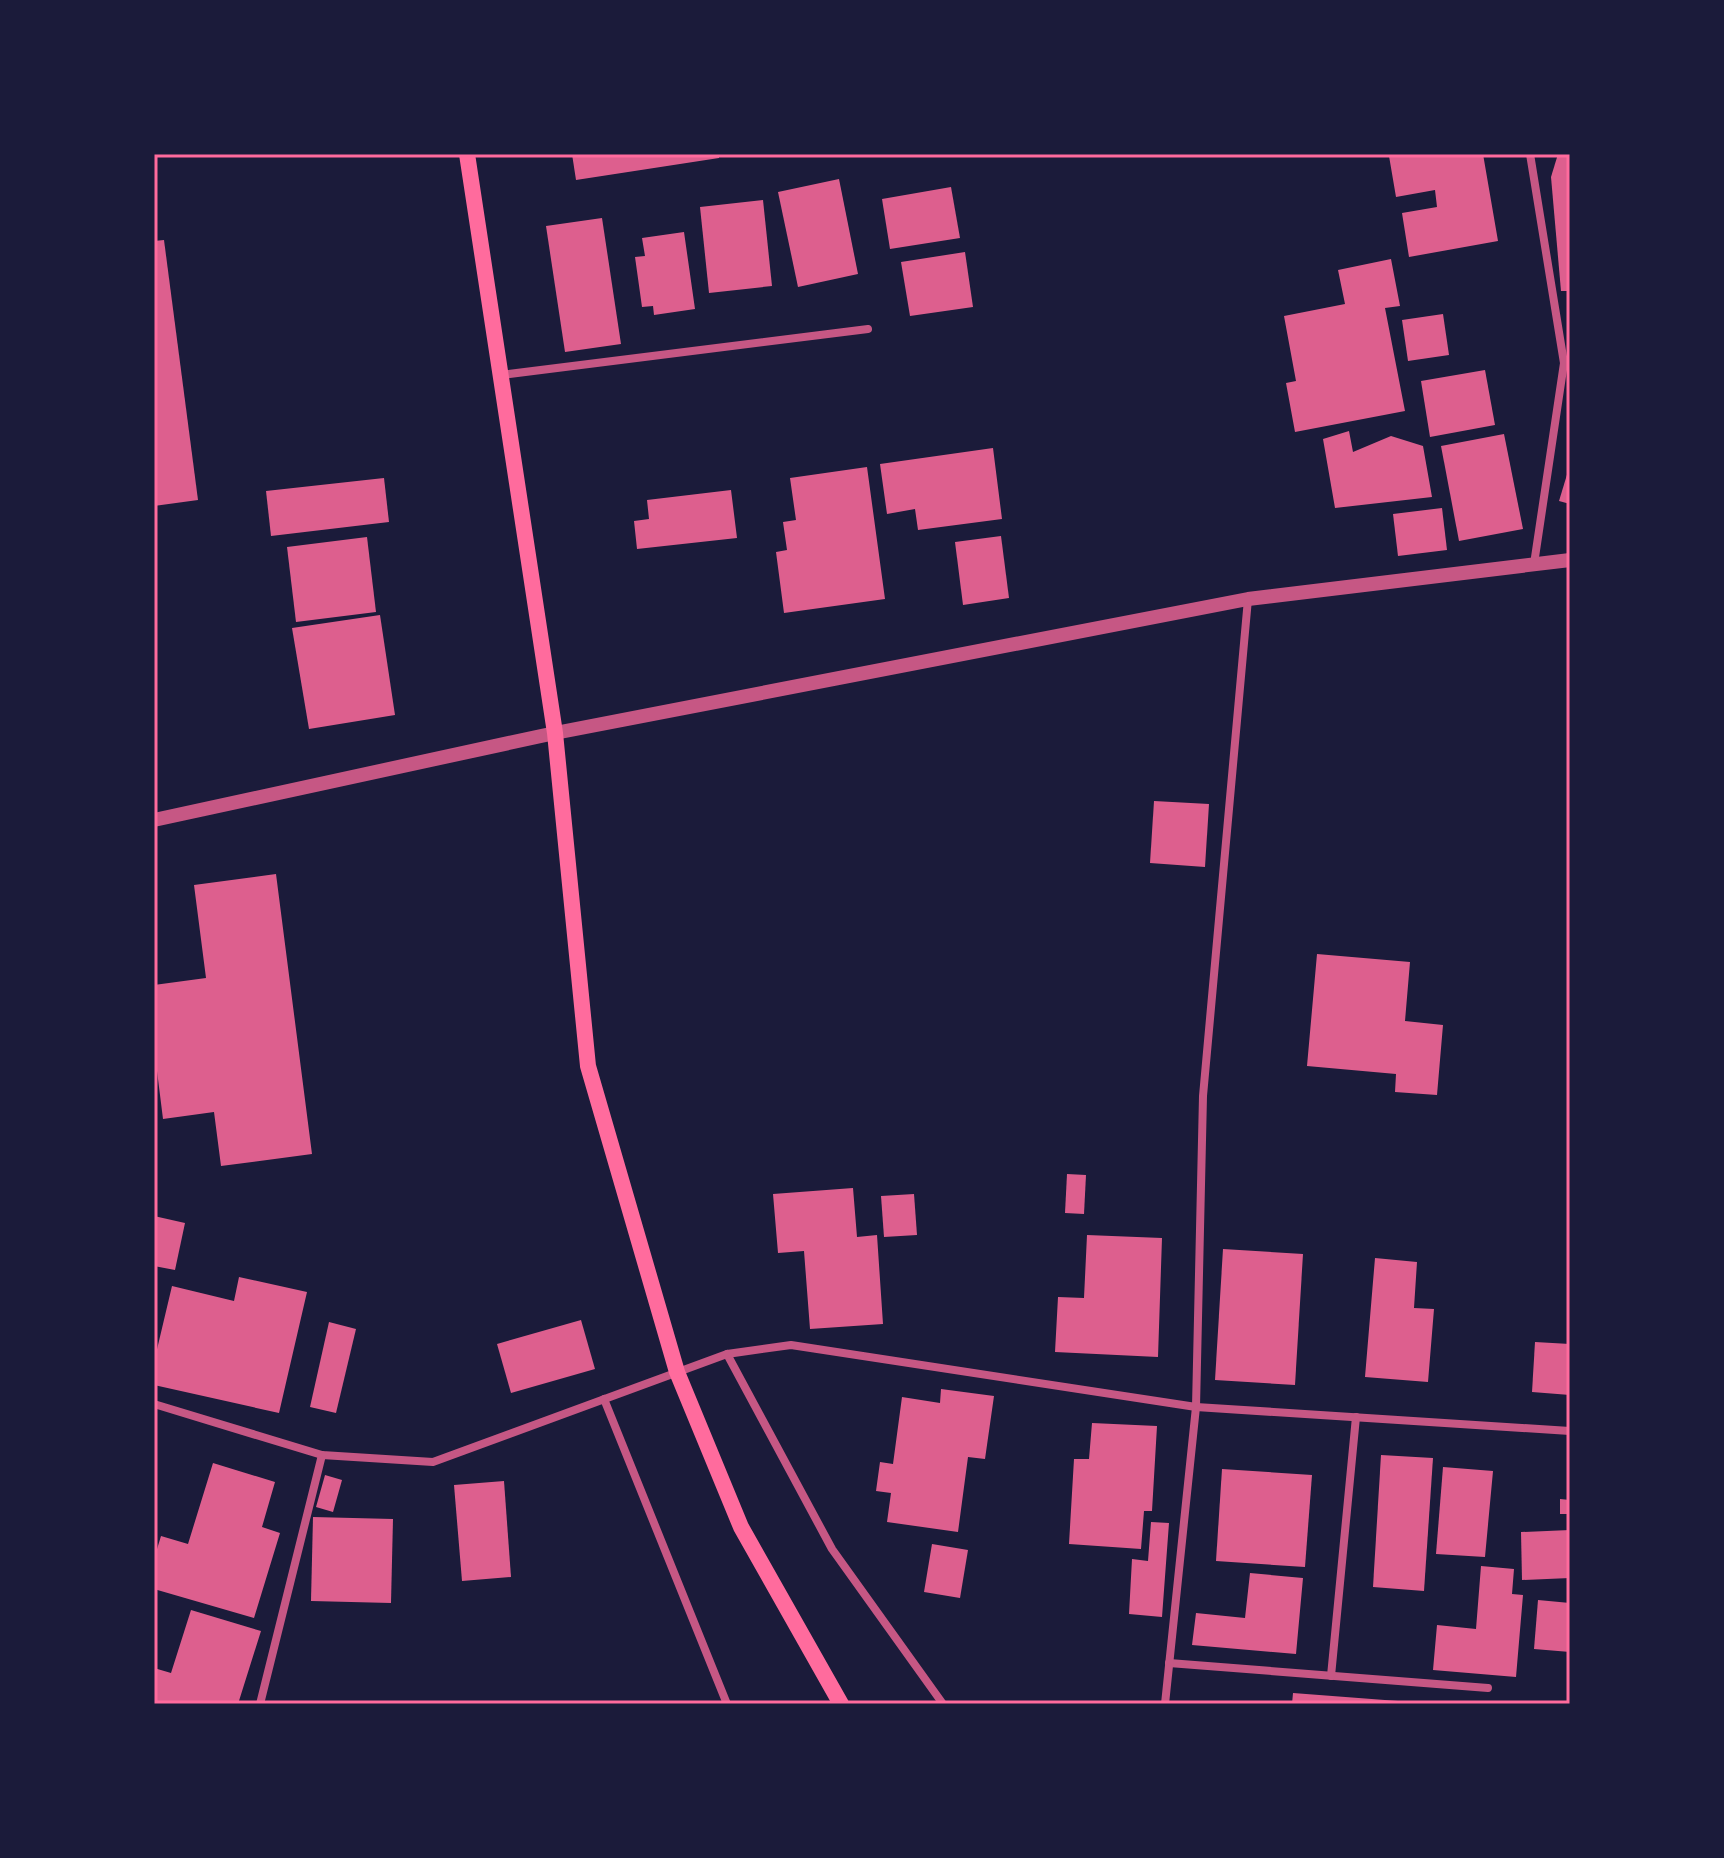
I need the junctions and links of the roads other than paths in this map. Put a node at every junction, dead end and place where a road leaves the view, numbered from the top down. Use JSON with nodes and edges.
{"nodes":[{"id":1,"x":467,"y":154,"type":"edge"},
{"id":2,"x":1530,"y":154,"type":"edge"},
{"id":3,"x":868,"y":329,"type":"dead end"},
{"id":4,"x":501,"y":375,"type":"junction"},
{"id":5,"x":1570,"y":560,"type":"edge"},
{"id":6,"x":1534,"y":565,"type":"junction"},
{"id":7,"x":1248,"y":599,"type":"junction"},
{"id":8,"x":555,"y":733,"type":"junction"},
{"id":9,"x":154,"y":820,"type":"edge"},
{"id":10,"x":727,"y":1354,"type":"junction"},
{"id":11,"x":677,"y":1372,"type":"junction"},
{"id":12,"x":604,"y":1399,"type":"junction"},
{"id":13,"x":154,"y":1404,"type":"edge"},
{"id":14,"x":1196,"y":1407,"type":"junction"},
{"id":15,"x":1356,"y":1417,"type":"junction"},
{"id":16,"x":1570,"y":1431,"type":"edge"},
{"id":17,"x":322,"y":1455,"type":"junction"},
{"id":18,"x":1169,"y":1663,"type":"junction"},
{"id":19,"x":1331,"y":1676,"type":"junction"},
{"id":20,"x":1488,"y":1688,"type":"dead end"},
{"id":21,"x":260,"y":1704,"type":"edge"},
{"id":22,"x":727,"y":1704,"type":"edge"},
{"id":23,"x":841,"y":1704,"type":"edge"},
{"id":24,"x":943,"y":1704,"type":"edge"},
{"id":25,"x":1165,"y":1704,"type":"edge"}],
"edges":[{"from":1,"to":4,"type":"main road"},
{"from":2,"to":6,"type":"street"},
{"from":3,"to":4,"type":"street"},
{"from":4,"to":8,"type":"main road"},
{"from":5,"to":6,"type":"street"},
{"from":6,"to":7,"type":"street"},
{"from":7,"to":8,"type":"street"},
{"from":7,"to":14,"type":"street"},
{"from":8,"to":9,"type":"street"},
{"from":8,"to":11,"type":"main road"},
{"from":10,"to":11,"type":"street"},
{"from":10,"to":14,"type":"street"},
{"from":10,"to":24,"type":"street"},
{"from":11,"to":12,"type":"street"},
{"from":11,"to":23,"type":"main road"},
{"from":12,"to":17,"type":"street"},
{"from":12,"to":22,"type":"street"},
{"from":13,"to":17,"type":"street"},
{"from":14,"to":15,"type":"street"},
{"from":14,"to":18,"type":"street"},
{"from":15,"to":16,"type":"street"},
{"from":15,"to":19,"type":"street"},
{"from":17,"to":21,"type":"street"},
{"from":18,"to":19,"type":"street"},
{"from":18,"to":25,"type":"street"},
{"from":19,"to":20,"type":"street"}]}
